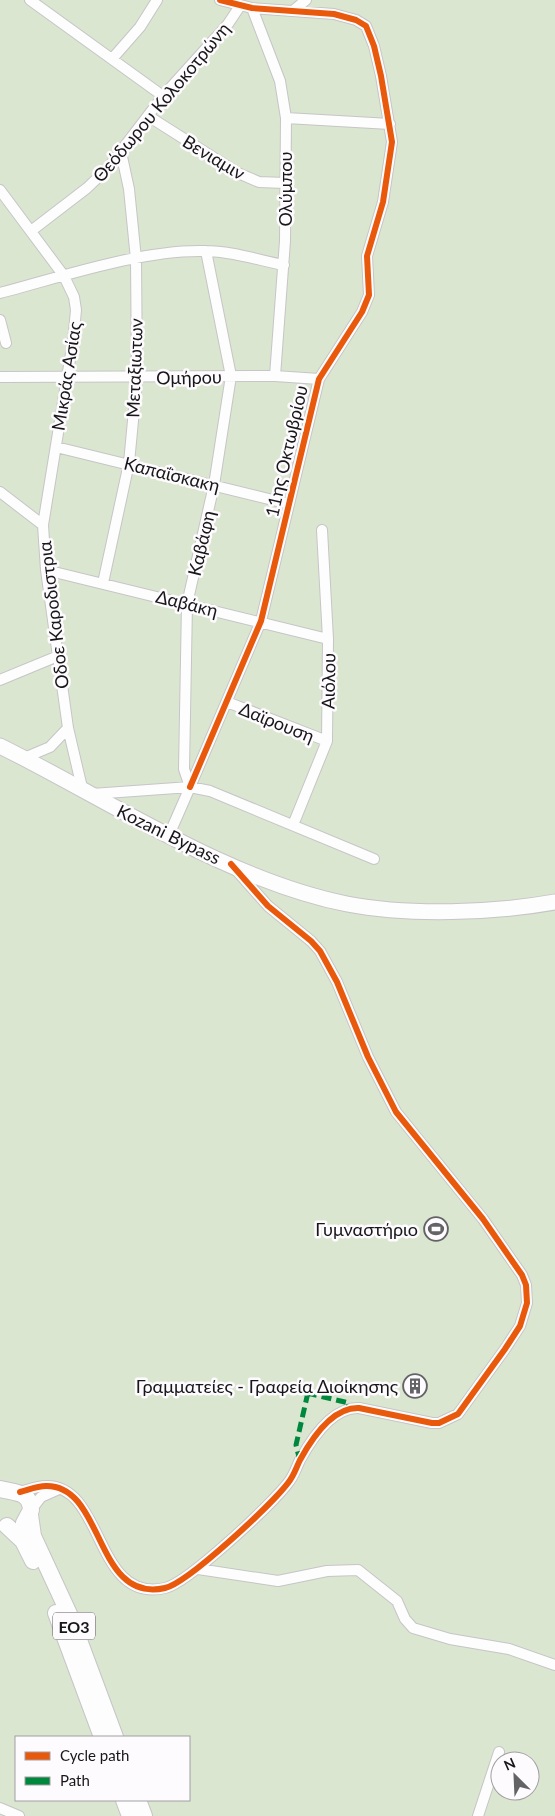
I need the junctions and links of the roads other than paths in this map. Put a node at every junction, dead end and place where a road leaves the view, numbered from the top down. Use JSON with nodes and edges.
{"nodes":[{"id":1,"x":30,"y":0,"type":"edge"},
{"id":2,"x":157,"y":0,"type":"edge"},
{"id":3,"x":220,"y":0,"type":"edge"},
{"id":4,"x":306,"y":0,"type":"edge"},
{"id":5,"x":279,"y":5,"type":"edge"},
{"id":6,"x":240,"y":6,"type":"junction"},
{"id":7,"x":252,"y":8,"type":"junction"},
{"id":8,"x":294,"y":10,"type":"junction"},
{"id":9,"x":112,"y":59,"type":"junction"},
{"id":10,"x":163,"y":96,"type":"junction"},
{"id":11,"x":148,"y":116,"type":"junction"},
{"id":12,"x":286,"y":118,"type":"junction"},
{"id":13,"x":390,"y":124,"type":"junction"},
{"id":14,"x":121,"y":152,"type":"junction"},
{"id":15,"x":285,"y":183,"type":"junction"},
{"id":16,"x":0,"y":190,"type":"edge"},
{"id":17,"x":4,"y":200,"type":"edge"},
{"id":18,"x":31,"y":231,"type":"junction"},
{"id":19,"x":206,"y":251,"type":"junction"},
{"id":20,"x":136,"y":259,"type":"junction"},
{"id":21,"x":284,"y":265,"type":"junction"},
{"id":22,"x":64,"y":276,"type":"junction"},
{"id":23,"x":0,"y":293,"type":"edge"},
{"id":24,"x":0,"y":320,"type":"edge"},
{"id":25,"x":6,"y":344,"type":"dead end"},
{"id":26,"x":231,"y":376,"type":"junction"},
{"id":27,"x":275,"y":376,"type":"junction"},
{"id":28,"x":0,"y":377,"type":"edge"},
{"id":29,"x":67,"y":377,"type":"junction"},
{"id":30,"x":138,"y":378,"type":"junction"},
{"id":31,"x":319,"y":379,"type":"junction"},
{"id":32,"x":56,"y":447,"type":"junction"},
{"id":33,"x":128,"y":463,"type":"junction"},
{"id":34,"x":214,"y":485,"type":"junction"},
{"id":35,"x":0,"y":492,"type":"edge"},
{"id":36,"x":289,"y":504,"type":"junction"},
{"id":37,"x":43,"y":525,"type":"junction"},
{"id":38,"x":322,"y":530,"type":"dead end"},
{"id":39,"x":46,"y":570,"type":"junction"},
{"id":40,"x":103,"y":582,"type":"junction"},
{"id":41,"x":188,"y":604,"type":"junction"},
{"id":42,"x":261,"y":621,"type":"junction"},
{"id":43,"x":328,"y":639,"type":"junction"},
{"id":44,"x":58,"y":656,"type":"junction"},
{"id":45,"x":0,"y":680,"type":"edge"},
{"id":46,"x":227,"y":702,"type":"junction"},
{"id":47,"x":68,"y":728,"type":"junction"},
{"id":48,"x":327,"y":742,"type":"junction"},
{"id":49,"x":0,"y":746,"type":"edge"},
{"id":50,"x":24,"y":758,"type":"junction"},
{"id":51,"x":190,"y":787,"type":"junction"},
{"id":52,"x":85,"y":793,"type":"junction"},
{"id":53,"x":293,"y":825,"type":"junction"},
{"id":54,"x":169,"y":835,"type":"junction"},
{"id":55,"x":374,"y":859,"type":"dead end"},
{"id":56,"x":231,"y":864,"type":"junction"},
{"id":57,"x":555,"y":902,"type":"edge"},
{"id":58,"x":58,"y":1489,"type":"junction"},
{"id":59,"x":8,"y":1493,"type":"edge"},
{"id":60,"x":31,"y":1513,"type":"junction"},
{"id":61,"x":4,"y":1523,"type":"edge"},
{"id":62,"x":198,"y":1569,"type":"junction"},
{"id":63,"x":555,"y":1665,"type":"edge"},
{"id":64,"x":102,"y":1736,"type":"edge"},
{"id":65,"x":115,"y":1736,"type":"edge"},
{"id":66,"x":490,"y":1779,"type":"edge"},
{"id":67,"x":124,"y":1801,"type":"edge"},
{"id":68,"x":138,"y":1801,"type":"edge"},
{"id":69,"x":0,"y":1808,"type":"edge"},
{"id":70,"x":19,"y":1816,"type":"edge"},
{"id":71,"x":130,"y":1816,"type":"edge"},
{"id":72,"x":144,"y":1816,"type":"edge"},
{"id":73,"x":478,"y":1816,"type":"edge"}],
"edges":[{"from":1,"to":9,"type":"street"},
{"from":2,"to":9,"type":"street"},
{"from":3,"to":6,"type":"street","name":"11ης Οκτωβρίου"},
{"from":4,"to":8,"type":"street"},
{"from":5,"to":7,"type":"street","name":"11ης Οκτωβρίου"},
{"from":5,"to":8,"type":"street","name":"11ης Οκτωβρίου"},
{"from":6,"to":7,"type":"street","name":"11ης Οκτωβρίου"},
{"from":6,"to":10,"type":"street","name":"Θεόδωρου Κολοκοτρώνη"},
{"from":7,"to":12,"type":"street","name":"Ολύμπου"},
{"from":8,"to":13,"type":"street","name":"11ης Οκτωβρίου"},
{"from":9,"to":10,"type":"street"},
{"from":10,"to":11,"type":"street","name":"Θεόδωρου Κολοκοτρώνη"},
{"from":11,"to":14,"type":"street","name":"Θεόδωρου Κολοκοτρώνη"},
{"from":11,"to":15,"type":"street","name":"Βενιαμιν"},
{"from":12,"to":13,"type":"street"},
{"from":12,"to":15,"type":"street","name":"Ολύμπου"},
{"from":13,"to":31,"type":"street","name":"11ης Οκτωβρίου"},
{"from":14,"to":18,"type":"street","name":"Θεόδωρου Κολοκοτρώνη"},
{"from":14,"to":20,"type":"street","name":"Μεταξιωτων"},
{"from":15,"to":21,"type":"street","name":"Ολύμπου"},
{"from":16,"to":17,"type":"street","name":"Μικράς Ασίας"},
{"from":17,"to":18,"type":"street","name":"Μικράς Ασίας"},
{"from":18,"to":22,"type":"street","name":"Μικράς Ασίας"},
{"from":19,"to":20,"type":"street"},
{"from":19,"to":21,"type":"street"},
{"from":19,"to":26,"type":"street","name":"Καβάφη"},
{"from":20,"to":22,"type":"street"},
{"from":20,"to":30,"type":"street","name":"Μεταξιωτων"},
{"from":21,"to":27,"type":"street","name":"Ολύμπου"},
{"from":22,"to":23,"type":"street"},
{"from":22,"to":29,"type":"street","name":"Μικράς Ασίας"},
{"from":24,"to":25,"type":"street"},
{"from":26,"to":27,"type":"street","name":"Ομήρου"},
{"from":26,"to":30,"type":"street","name":"Ομήρου"},
{"from":26,"to":34,"type":"street","name":"Καβάφη"},
{"from":27,"to":31,"type":"street","name":"Ομήρου"},
{"from":28,"to":29,"type":"street","name":"Ομήρου"},
{"from":29,"to":30,"type":"street","name":"Ομήρου"},
{"from":29,"to":32,"type":"street","name":"Μικράς Ασίας"},
{"from":30,"to":33,"type":"street","name":"Μεταξιωτων"},
{"from":31,"to":36,"type":"street","name":"11ης Οκτωβρίου"},
{"from":32,"to":33,"type":"street","name":"Καπαΐσκακη"},
{"from":32,"to":37,"type":"street","name":"Μικράς Ασίας"},
{"from":33,"to":34,"type":"street","name":"Καπαΐσκακη"},
{"from":33,"to":40,"type":"street","name":"Μεταξιωτων"},
{"from":34,"to":36,"type":"street","name":"Καπαΐσκακη"},
{"from":34,"to":41,"type":"street","name":"Καβάφη"},
{"from":35,"to":37,"type":"street","name":"Oδοε Καροδιστρια"},
{"from":36,"to":42,"type":"street","name":"11ης Οκτωβρίου"},
{"from":37,"to":39,"type":"street","name":"Oδοε Καροδιστρια"},
{"from":38,"to":43,"type":"street","name":"Αιόλου"},
{"from":39,"to":40,"type":"street","name":"Δαβάκη"},
{"from":39,"to":44,"type":"street","name":"Oδοε Καροδιστρια"},
{"from":40,"to":41,"type":"street","name":"Δαβάκη"},
{"from":41,"to":42,"type":"street","name":"Δαβάκη"},
{"from":41,"to":51,"type":"street","name":"Καβάφη"},
{"from":42,"to":43,"type":"street","name":"Δαβάκη"},
{"from":42,"to":46,"type":"street","name":"11ης Οκτωβρίου"},
{"from":43,"to":48,"type":"street","name":"Αιόλου"},
{"from":44,"to":45,"type":"street"},
{"from":44,"to":47,"type":"street","name":"Oδοε Καροδιστρια"},
{"from":46,"to":48,"type":"street","name":"Δαϊρουση"},
{"from":46,"to":51,"type":"street","name":"11ης Οκτωβρίου"},
{"from":47,"to":50,"type":"street"},
{"from":47,"to":52,"type":"street","name":"Oδοε Καροδιστρια"},
{"from":48,"to":53,"type":"street","name":"Αιόλου"},
{"from":49,"to":50,"type":"main road","name":"Kozani Bypass"},
{"from":50,"to":52,"type":"main road","name":"Kozani Bypass"},
{"from":51,"to":52,"type":"street"},
{"from":51,"to":53,"type":"street"},
{"from":51,"to":54,"type":"street"},
{"from":52,"to":54,"type":"main road","name":"Kozani Bypass"},
{"from":53,"to":55,"type":"street"},
{"from":54,"to":56,"type":"main road","name":"Kozani Bypass"},
{"from":56,"to":57,"type":"main road","name":"Kozani Bypass"},
{"from":56,"to":62,"type":"street"},
{"from":58,"to":59,"type":"street"},
{"from":58,"to":60,"type":"street"},
{"from":58,"to":62,"type":"street"},
{"from":59,"to":60,"type":"main road","number":"ΕΟ3"},
{"from":60,"to":61,"type":"main road","number":"ΕΟ3"},
{"from":60,"to":65,"type":"main road","number":"ΕΟ3"},
{"from":61,"to":64,"type":"main road","number":"ΕΟ3"},
{"from":62,"to":63,"type":"street"},
{"from":66,"to":73,"type":"street"},
{"from":67,"to":71,"type":"main road"},
{"from":68,"to":72,"type":"main road"},
{"from":69,"to":70,"type":"street"}]}
